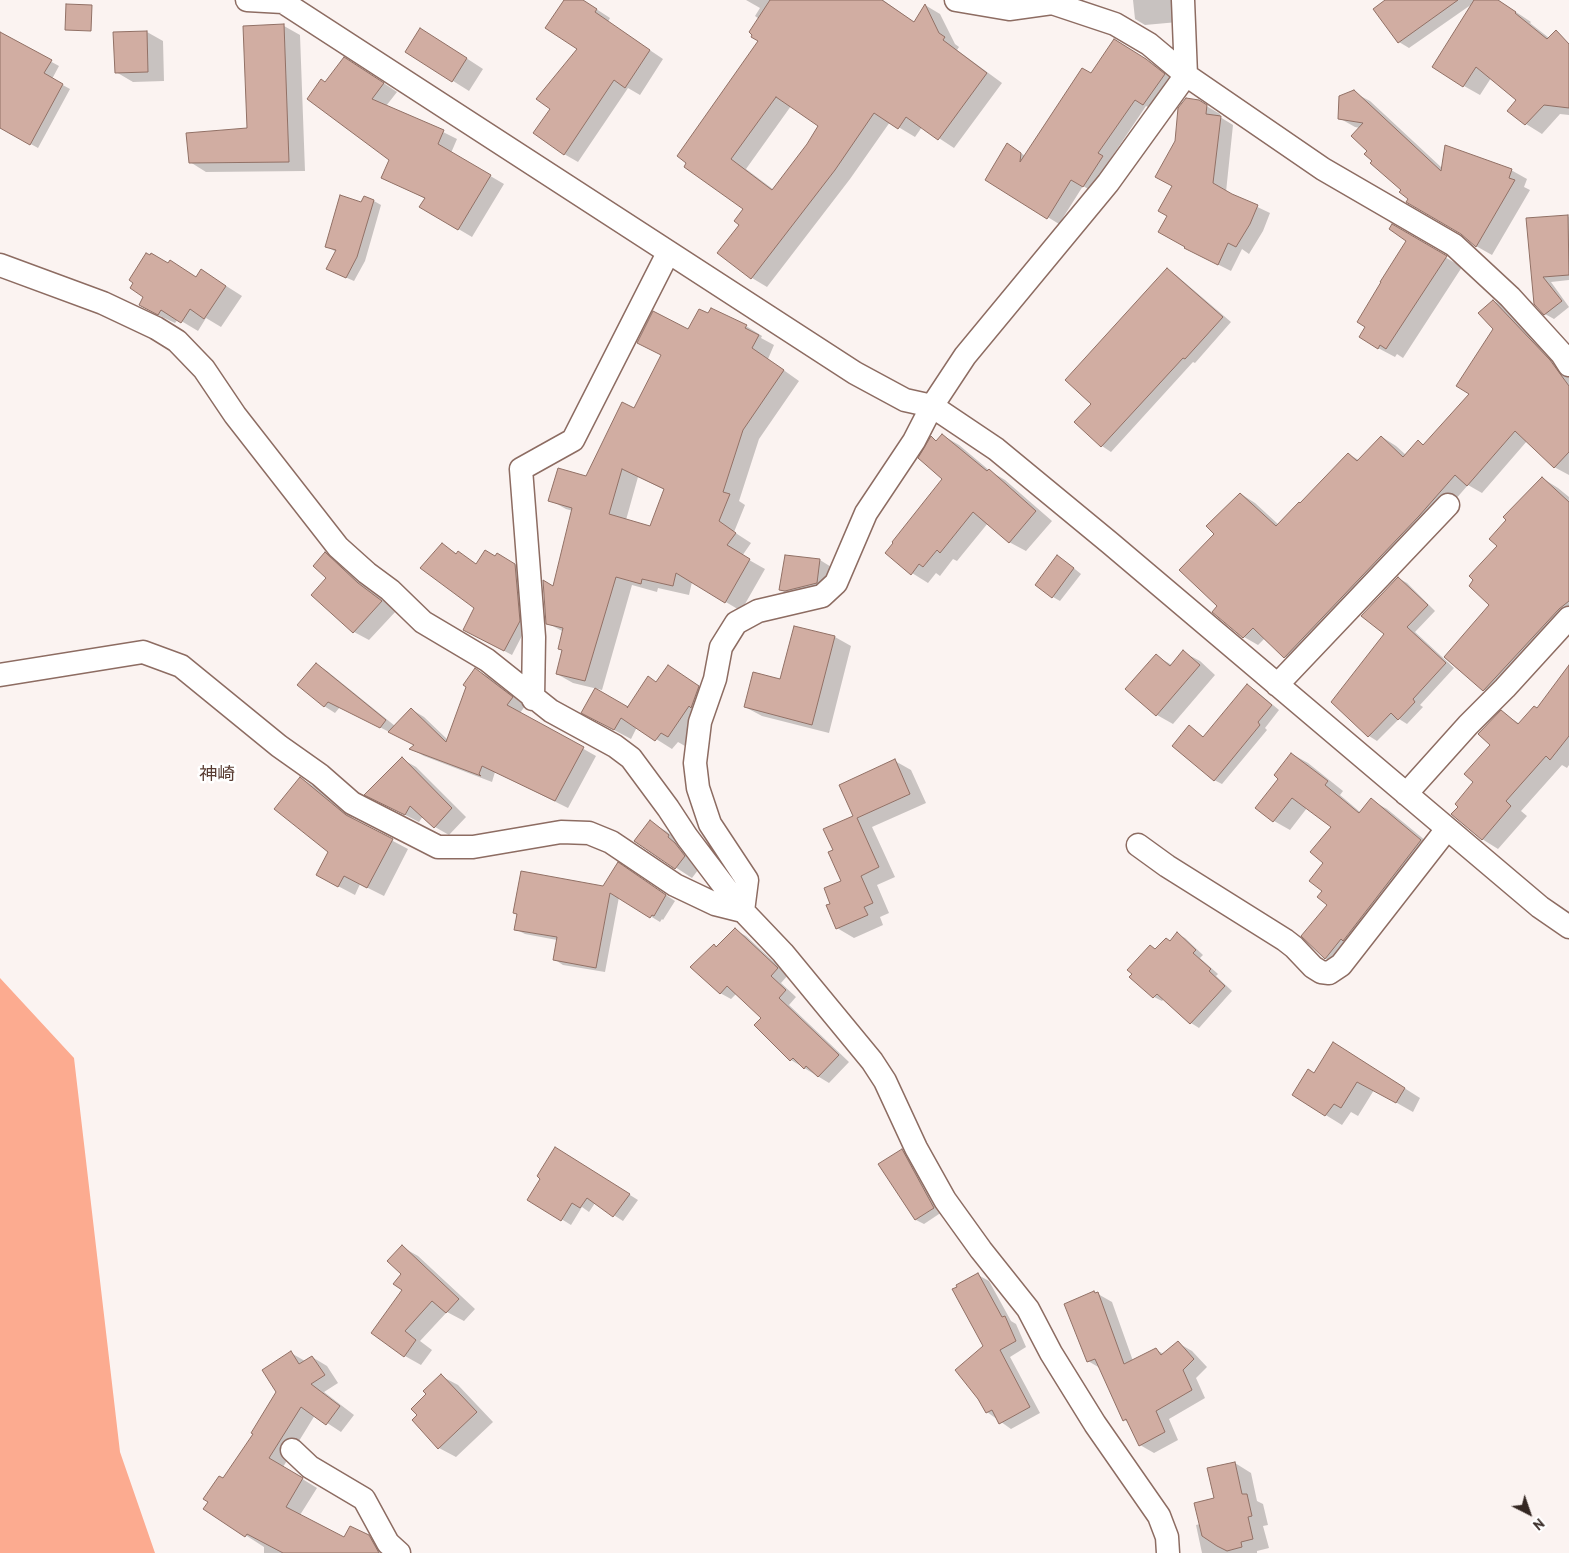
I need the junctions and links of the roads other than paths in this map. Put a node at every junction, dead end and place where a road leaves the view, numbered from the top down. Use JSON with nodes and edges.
{"nodes":[{"id":1,"x":247,"y":0,"type":"edge"},
{"id":2,"x":956,"y":0,"type":"edge"},
{"id":3,"x":1183,"y":0,"type":"edge"},
{"id":4,"x":283,"y":1,"type":"edge"},
{"id":5,"x":1186,"y":75,"type":"junction"},
{"id":6,"x":668,"y":253,"type":"junction"},
{"id":7,"x":0,"y":265,"type":"edge"},
{"id":8,"x":1569,"y":365,"type":"edge"},
{"id":9,"x":932,"y":406,"type":"junction"},
{"id":10,"x":1448,"y":504,"type":"dead end"},
{"id":11,"x":1569,"y":618,"type":"edge"},
{"id":12,"x":0,"y":675,"type":"edge"},
{"id":13,"x":1277,"y":685,"type":"junction"},
{"id":14,"x":533,"y":698,"type":"junction"},
{"id":15,"x":1406,"y":794,"type":"junction"},
{"id":16,"x":1447,"y":829,"type":"junction"},
{"id":17,"x":1138,"y":845,"type":"dead end"},
{"id":18,"x":742,"y":911,"type":"junction"},
{"id":19,"x":1569,"y":927,"type":"edge"},
{"id":20,"x":292,"y":1450,"type":"dead end"},
{"id":21,"x":399,"y":1553,"type":"edge"},
{"id":22,"x":1168,"y":1553,"type":"edge"}],
"edges":[{"from":1,"to":4,"type":"street"},
{"from":2,"to":5,"type":"street"},
{"from":3,"to":5,"type":"street"},
{"from":4,"to":6,"type":"street"},
{"from":5,"to":8,"type":"street"},
{"from":5,"to":9,"type":"street"},
{"from":6,"to":9,"type":"street"},
{"from":6,"to":14,"type":"street"},
{"from":7,"to":14,"type":"street"},
{"from":9,"to":13,"type":"street"},
{"from":9,"to":18,"type":"street"},
{"from":10,"to":13,"type":"street"},
{"from":11,"to":15,"type":"street"},
{"from":12,"to":18,"type":"street"},
{"from":13,"to":15,"type":"street"},
{"from":14,"to":18,"type":"street"},
{"from":15,"to":16,"type":"street"},
{"from":16,"to":17,"type":"street"},
{"from":16,"to":19,"type":"street"},
{"from":18,"to":22,"type":"street"},
{"from":20,"to":21,"type":"street"}]}
